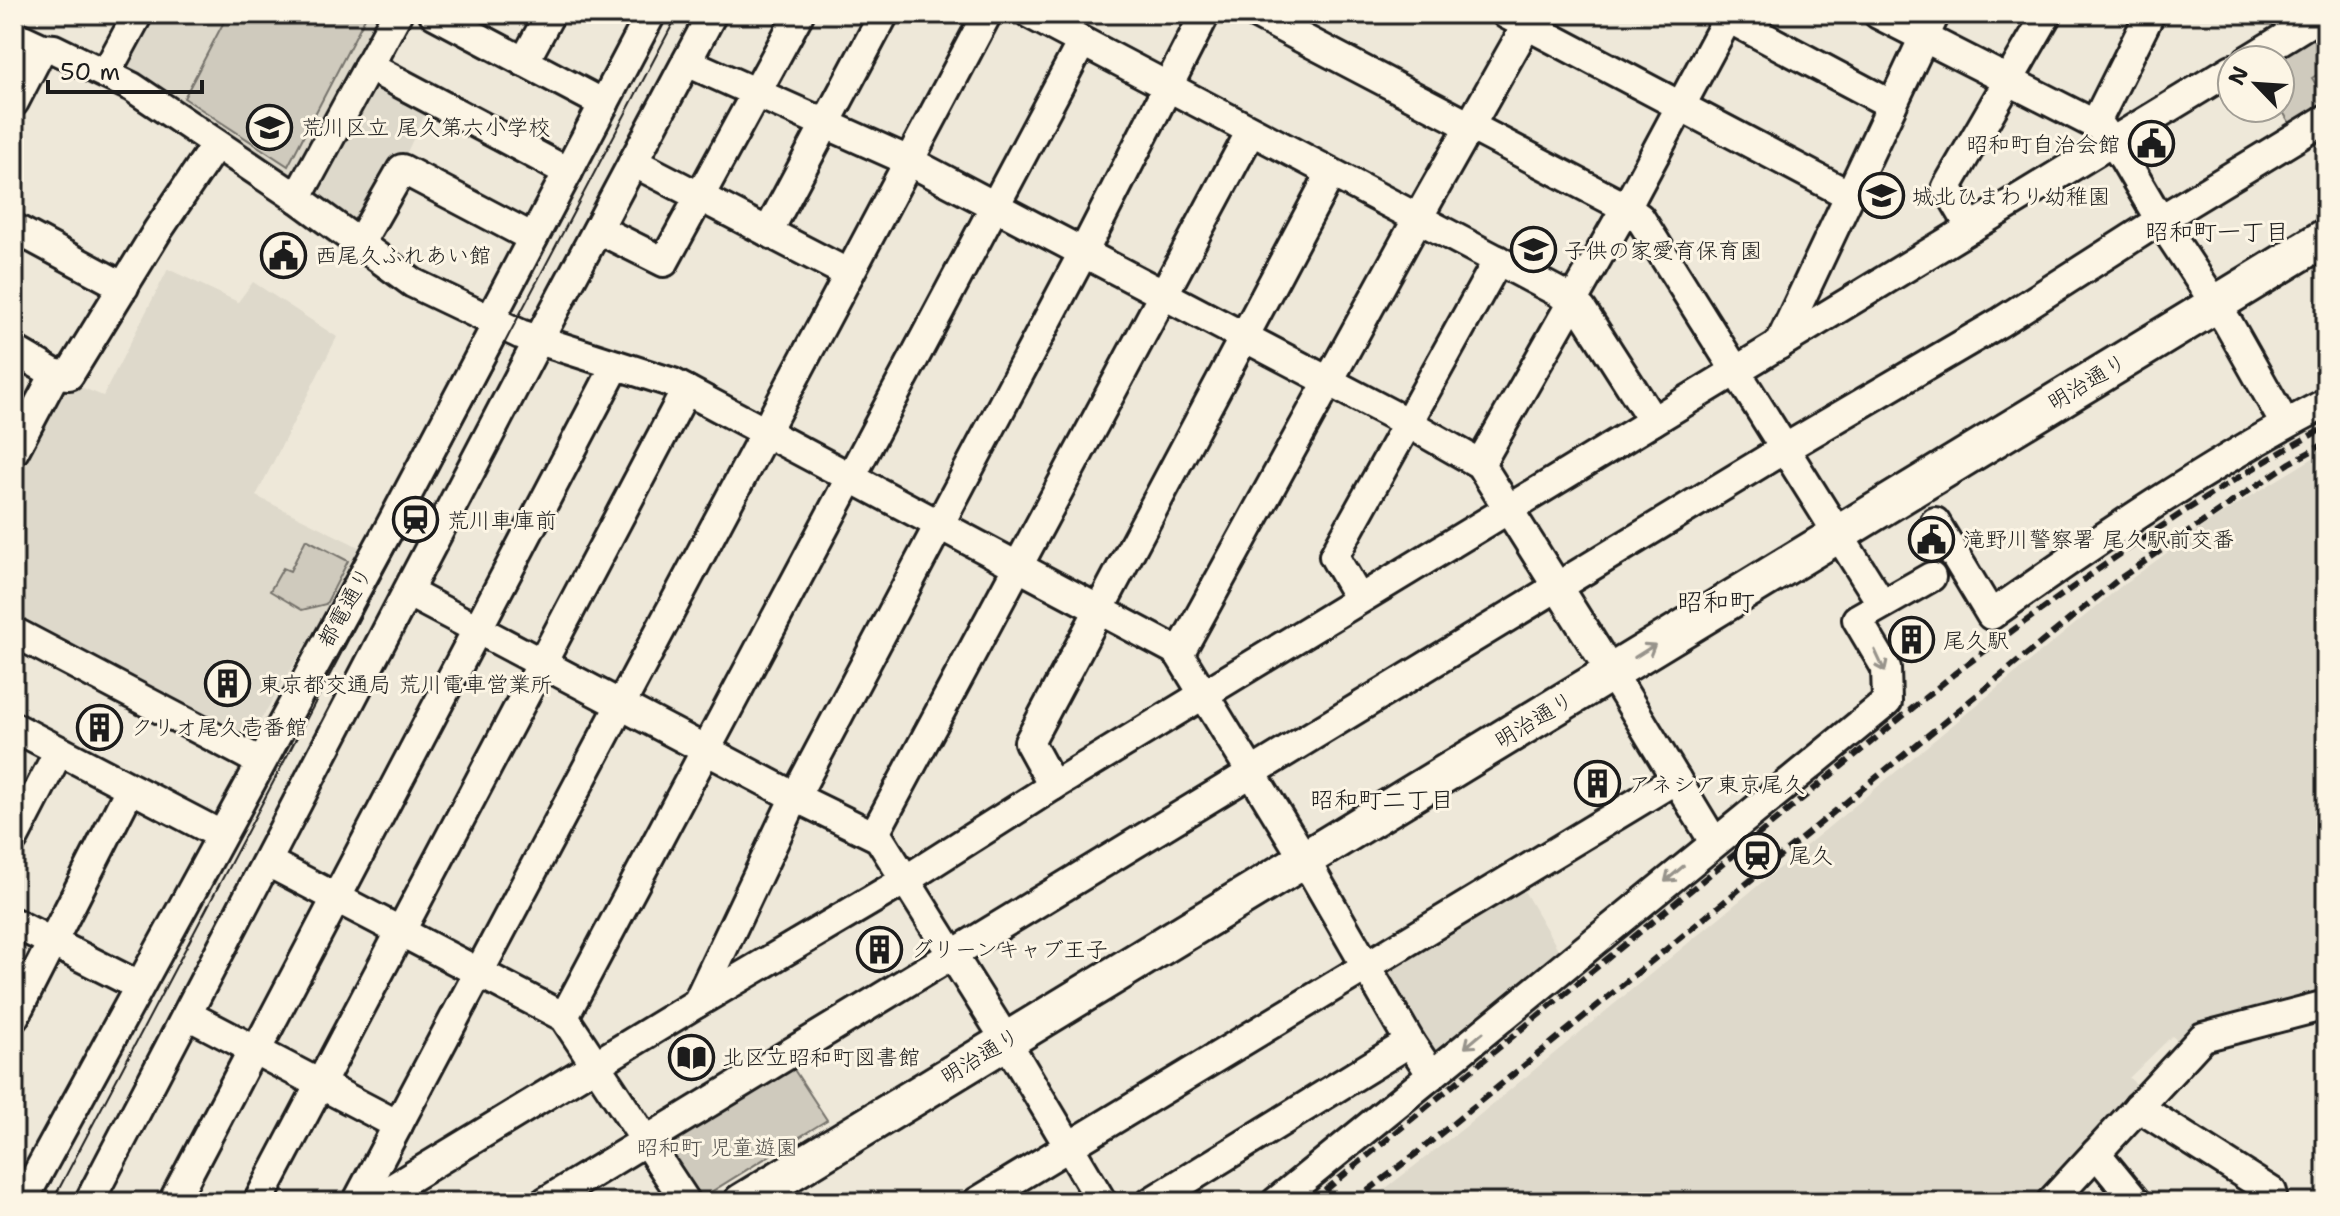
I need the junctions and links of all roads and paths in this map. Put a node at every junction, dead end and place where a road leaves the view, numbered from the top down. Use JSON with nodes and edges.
{"nodes":[{"id":1,"x":138,"y":14,"type":"edge"},
{"id":2,"x":397,"y":14,"type":"edge"},
{"id":3,"x":434,"y":14,"type":"edge"},
{"id":4,"x":550,"y":14,"type":"edge"},
{"id":5,"x":651,"y":14,"type":"edge"},
{"id":6,"x":712,"y":14,"type":"edge"},
{"id":7,"x":799,"y":14,"type":"edge"},
{"id":8,"x":884,"y":14,"type":"edge"},
{"id":9,"x":987,"y":14,"type":"edge"},
{"id":10,"x":1030,"y":14,"type":"edge"},
{"id":11,"x":1205,"y":14,"type":"edge"},
{"id":12,"x":1256,"y":14,"type":"edge"},
{"id":13,"x":1878,"y":14,"type":"edge"},
{"id":14,"x":2047,"y":14,"type":"edge"},
{"id":15,"x":2150,"y":14,"type":"edge"},
{"id":16,"x":1729,"y":16,"type":"edge"},
{"id":17,"x":2310,"y":17,"type":"edge"},
{"id":18,"x":1522,"y":18,"type":"edge"},
{"id":19,"x":1929,"y":26,"type":"edge"},
{"id":20,"x":14,"y":35,"type":"edge"},
{"id":21,"x":1082,"y":42,"type":"junction"},
{"id":22,"x":2271,"y":44,"type":"edge"},
{"id":23,"x":42,"y":48,"type":"junction"},
{"id":24,"x":524,"y":62,"type":"junction"},
{"id":25,"x":687,"y":62,"type":"junction"},
{"id":26,"x":368,"y":66,"type":"junction"},
{"id":27,"x":106,"y":73,"type":"junction"},
{"id":28,"x":2216,"y":77,"type":"edge"},
{"id":29,"x":2008,"y":81,"type":"junction"},
{"id":30,"x":1168,"y":87,"type":"junction"},
{"id":31,"x":758,"y":93,"type":"junction"},
{"id":32,"x":14,"y":102,"type":"edge"},
{"id":33,"x":604,"y":104,"type":"junction"},
{"id":34,"x":1892,"y":105,"type":"junction"},
{"id":35,"x":1681,"y":107,"type":"junction"},
{"id":36,"x":2326,"y":119,"type":"edge"},
{"id":37,"x":826,"y":124,"type":"junction"},
{"id":38,"x":1469,"y":126,"type":"junction"},
{"id":39,"x":1251,"y":131,"type":"junction"},
{"id":40,"x":2103,"y":133,"type":"junction"},
{"id":41,"x":216,"y":144,"type":"junction"},
{"id":42,"x":909,"y":161,"type":"junction"},
{"id":43,"x":633,"y":162,"type":"junction"},
{"id":44,"x":568,"y":172,"type":"junction"},
{"id":45,"x":1331,"y":173,"type":"junction"},
{"id":46,"x":1849,"y":195,"type":"junction"},
{"id":47,"x":700,"y":196,"type":"junction"},
{"id":48,"x":297,"y":198,"type":"junction"},
{"id":49,"x":995,"y":206,"type":"junction"},
{"id":50,"x":1625,"y":207,"type":"junction"},
{"id":51,"x":1420,"y":214,"type":"junction"},
{"id":52,"x":2160,"y":220,"type":"junction"},
{"id":53,"x":14,"y":228,"type":"edge"},
{"id":54,"x":1971,"y":228,"type":"junction"},
{"id":55,"x":598,"y":229,"type":"junction"},
{"id":56,"x":768,"y":232,"type":"junction"},
{"id":57,"x":2326,"y":237,"type":"edge"},
{"id":58,"x":533,"y":238,"type":"junction"},
{"id":59,"x":359,"y":244,"type":"junction"},
{"id":60,"x":1083,"y":253,"type":"junction"},
{"id":61,"x":1498,"y":260,"type":"junction"},
{"id":62,"x":2326,"y":265,"type":"edge"},
{"id":63,"x":849,"y":274,"type":"junction"},
{"id":64,"x":124,"y":287,"type":"junction"},
{"id":65,"x":1163,"y":295,"type":"junction"},
{"id":66,"x":1572,"y":302,"type":"junction"},
{"id":67,"x":2222,"y":313,"type":"junction"},
{"id":68,"x":494,"y":322,"type":"junction"},
{"id":69,"x":1244,"y":337,"type":"junction"},
{"id":70,"x":538,"y":341,"type":"junction"},
{"id":71,"x":1779,"y":345,"type":"junction"},
{"id":72,"x":14,"y":350,"type":"edge"},
{"id":73,"x":616,"y":365,"type":"junction"},
{"id":74,"x":1737,"y":370,"type":"junction"},
{"id":75,"x":55,"y":374,"type":"junction"},
{"id":76,"x":1328,"y":382,"type":"junction"},
{"id":77,"x":686,"y":390,"type":"junction"},
{"id":78,"x":2326,"y":403,"type":"edge"},
{"id":79,"x":1653,"y":421,"type":"junction"},
{"id":80,"x":1408,"y":423,"type":"junction"},
{"id":81,"x":2285,"y":424,"type":"junction"},
{"id":82,"x":765,"y":433,"type":"junction"},
{"id":83,"x":1784,"y":449,"type":"junction"},
{"id":84,"x":14,"y":451,"type":"edge"},
{"id":85,"x":1480,"y":464,"type":"junction"},
{"id":86,"x":850,"y":479,"type":"junction"},
{"id":87,"x":1508,"y":511,"type":"junction"},
{"id":88,"x":1935,"y":522,"type":"dead end"},
{"id":89,"x":938,"y":526,"type":"junction"},
{"id":90,"x":1844,"y":542,"type":"junction"},
{"id":91,"x":1019,"y":568,"type":"junction"},
{"id":92,"x":1931,"y":577,"type":"dead end"},
{"id":93,"x":1558,"y":588,"type":"junction"},
{"id":94,"x":409,"y":593,"type":"junction"},
{"id":95,"x":1359,"y":599,"type":"junction"},
{"id":96,"x":1882,"y":604,"type":"junction"},
{"id":97,"x":1100,"y":611,"type":"junction"},
{"id":98,"x":479,"y":629,"type":"junction"},
{"id":99,"x":14,"y":632,"type":"edge"},
{"id":100,"x":1179,"y":654,"type":"junction"},
{"id":101,"x":544,"y":664,"type":"junction"},
{"id":102,"x":1618,"y":683,"type":"junction"},
{"id":103,"x":1203,"y":695,"type":"junction"},
{"id":104,"x":621,"y":705,"type":"junction"},
{"id":105,"x":14,"y":727,"type":"edge"},
{"id":106,"x":706,"y":749,"type":"junction"},
{"id":107,"x":59,"y":751,"type":"junction"},
{"id":108,"x":261,"y":762,"type":"junction"},
{"id":109,"x":1251,"y":773,"type":"junction"},
{"id":110,"x":1676,"y":779,"type":"junction"},
{"id":111,"x":1053,"y":786,"type":"junction"},
{"id":112,"x":130,"y":789,"type":"junction"},
{"id":113,"x":795,"y":797,"type":"junction"},
{"id":114,"x":221,"y":835,"type":"junction"},
{"id":115,"x":874,"y":835,"type":"junction"},
{"id":116,"x":14,"y":838,"type":"edge"},
{"id":117,"x":1714,"y":842,"type":"junction"},
{"id":118,"x":268,"y":862,"type":"junction"},
{"id":119,"x":1310,"y":869,"type":"junction"},
{"id":120,"x":907,"y":879,"type":"junction"},
{"id":121,"x":337,"y":898,"type":"junction"},
{"id":122,"x":14,"y":923,"type":"edge"},
{"id":123,"x":402,"y":933,"type":"junction"},
{"id":124,"x":53,"y":943,"type":"junction"},
{"id":125,"x":952,"y":956,"type":"junction"},
{"id":126,"x":1366,"y":966,"type":"junction"},
{"id":127,"x":479,"y":973,"type":"junction"},
{"id":128,"x":139,"y":986,"type":"junction"},
{"id":129,"x":697,"y":1003,"type":"junction"},
{"id":130,"x":2326,"y":1005,"type":"edge"},
{"id":131,"x":188,"y":1015,"type":"junction"},
{"id":132,"x":14,"y":1017,"type":"edge"},
{"id":133,"x":564,"y":1017,"type":"junction"},
{"id":134,"x":1410,"y":1042,"type":"junction"},
{"id":135,"x":1012,"y":1050,"type":"junction"},
{"id":136,"x":256,"y":1051,"type":"junction"},
{"id":137,"x":596,"y":1066,"type":"junction"},
{"id":138,"x":1432,"y":1075,"type":"junction"},
{"id":139,"x":320,"y":1084,"type":"junction"},
{"id":140,"x":2142,"y":1090,"type":"junction"},
{"id":141,"x":398,"y":1125,"type":"junction"},
{"id":142,"x":647,"y":1141,"type":"junction"},
{"id":143,"x":1068,"y":1146,"type":"junction"},
{"id":144,"x":2096,"y":1153,"type":"junction"},
{"id":145,"x":2272,"y":1192,"type":"dead end"},
{"id":146,"x":22,"y":1202,"type":"edge"},
{"id":147,"x":89,"y":1202,"type":"edge"},
{"id":148,"x":173,"y":1202,"type":"edge"},
{"id":149,"x":258,"y":1202,"type":"edge"},
{"id":150,"x":357,"y":1202,"type":"edge"},
{"id":151,"x":370,"y":1202,"type":"edge"},
{"id":152,"x":545,"y":1202,"type":"edge"},
{"id":153,"x":686,"y":1202,"type":"edge"},
{"id":154,"x":742,"y":1202,"type":"edge"},
{"id":155,"x":784,"y":1202,"type":"edge"},
{"id":156,"x":977,"y":1202,"type":"edge"},
{"id":157,"x":1102,"y":1202,"type":"edge"},
{"id":158,"x":1151,"y":1202,"type":"edge"},
{"id":159,"x":1276,"y":1202,"type":"edge"},
{"id":160,"x":2051,"y":1202,"type":"edge"},
{"id":161,"x":2136,"y":1202,"type":"edge"}],
"edges":[{"from":1,"to":27,"type":"street"},
{"from":2,"to":26,"type":"street"},
{"from":3,"to":24,"type":"street"},
{"from":4,"to":24,"type":"street"},
{"from":5,"to":33,"type":"street","name":"都電通り"},
{"from":6,"to":25,"type":"street"},
{"from":7,"to":31,"type":"street"},
{"from":8,"to":37,"type":"street"},
{"from":9,"to":42,"type":"street"},
{"from":10,"to":21,"type":"street"},
{"from":11,"to":30,"type":"street"},
{"from":12,"to":38,"type":"street"},
{"from":13,"to":19,"type":"street"},
{"from":14,"to":29,"type":"street"},
{"from":15,"to":40,"type":"street"},
{"from":16,"to":34,"type":"street"},
{"from":16,"to":35,"type":"street"},
{"from":17,"to":22,"type":"street"},
{"from":18,"to":35,"type":"street"},
{"from":18,"to":38,"type":"street"},
{"from":19,"to":29,"type":"street"},
{"from":19,"to":34,"type":"street"},
{"from":20,"to":23,"type":"street"},
{"from":21,"to":30,"type":"street"},
{"from":21,"to":49,"type":"street"},
{"from":23,"to":27,"type":"street"},
{"from":23,"to":32,"type":"street"},
{"from":24,"to":33,"type":"street"},
{"from":25,"to":31,"type":"street"},
{"from":25,"to":43,"type":"street"},
{"from":26,"to":44,"type":"street"},
{"from":26,"to":48,"type":"street"},
{"from":27,"to":41,"type":"street"},
{"from":28,"to":40,"type":"street"},
{"from":29,"to":40,"type":"street"},
{"from":29,"to":54,"type":"street"},
{"from":30,"to":39,"type":"street"},
{"from":30,"to":60,"type":"street"},
{"from":31,"to":37,"type":"street"},
{"from":31,"to":47,"type":"street"},
{"from":33,"to":44,"type":"street","name":"都電通り"},
{"from":34,"to":46,"type":"street"},
{"from":35,"to":46,"type":"street"},
{"from":35,"to":50,"type":"street"},
{"from":36,"to":52,"type":"street"},
{"from":37,"to":42,"type":"street"},
{"from":37,"to":56,"type":"street"},
{"from":38,"to":50,"type":"street"},
{"from":38,"to":51,"type":"street"},
{"from":39,"to":45,"type":"street"},
{"from":39,"to":65,"type":"street"},
{"from":40,"to":52,"type":"street"},
{"from":40,"to":54,"type":"street"},
{"from":41,"to":48,"type":"street"},
{"from":41,"to":64,"type":"street"},
{"from":42,"to":49,"type":"street"},
{"from":42,"to":63,"type":"street"},
{"from":43,"to":47,"type":"street"},
{"from":43,"to":55,"type":"street"},
{"from":44,"to":58,"type":"street","name":"都電通り"},
{"from":45,"to":51,"type":"street"},
{"from":45,"to":69,"type":"street"},
{"from":46,"to":71,"type":"street"},
{"from":47,"to":55,"type":"street"},
{"from":47,"to":56,"type":"street"},
{"from":48,"to":59,"type":"street"},
{"from":49,"to":60,"type":"street"},
{"from":49,"to":86,"type":"street"},
{"from":50,"to":66,"type":"street"},
{"from":50,"to":74,"type":"street"},
{"from":51,"to":61,"type":"street"},
{"from":51,"to":76,"type":"street"},
{"from":52,"to":67,"type":"street"},
{"from":52,"to":83,"type":"street"},
{"from":53,"to":64,"type":"street"},
{"from":54,"to":71,"type":"street"},
{"from":55,"to":70,"type":"street"},
{"from":56,"to":63,"type":"street"},
{"from":57,"to":67,"type":"main road","name":"明治通り"},
{"from":58,"to":59,"type":"street"},
{"from":58,"to":68,"type":"street","name":"都電通り"},
{"from":59,"to":68,"type":"street"},
{"from":60,"to":65,"type":"street"},
{"from":60,"to":89,"type":"street"},
{"from":61,"to":66,"type":"street"},
{"from":61,"to":80,"type":"street"},
{"from":62,"to":67,"type":"main road","name":"明治通り"},
{"from":63,"to":82,"type":"street"},
{"from":64,"to":75,"type":"street"},
{"from":65,"to":69,"type":"street"},
{"from":65,"to":91,"type":"street"},
{"from":66,"to":79,"type":"street"},
{"from":66,"to":85,"type":"street"},
{"from":67,"to":81,"type":"street"},
{"from":67,"to":90,"type":"main road","name":"明治通り"},
{"from":68,"to":70,"type":"street"},
{"from":68,"to":108,"type":"street","name":"都電通り"},
{"from":69,"to":76,"type":"street"},
{"from":69,"to":97,"type":"street"},
{"from":70,"to":73,"type":"street"},
{"from":70,"to":94,"type":"street"},
{"from":71,"to":74,"type":"street"},
{"from":72,"to":75,"type":"street"},
{"from":73,"to":77,"type":"street"},
{"from":73,"to":98,"type":"street"},
{"from":74,"to":79,"type":"street"},
{"from":74,"to":83,"type":"street"},
{"from":75,"to":84,"type":"street"},
{"from":76,"to":80,"type":"street"},
{"from":76,"to":100,"type":"street"},
{"from":77,"to":82,"type":"street"},
{"from":77,"to":101,"type":"street"},
{"from":78,"to":81,"type":"street"},
{"from":79,"to":87,"type":"street"},
{"from":80,"to":85,"type":"street"},
{"from":80,"to":95,"type":"street"},
{"from":81,"to":88,"type":"street"},
{"from":82,"to":86,"type":"street"},
{"from":82,"to":104,"type":"street"},
{"from":83,"to":90,"type":"street"},
{"from":83,"to":93,"type":"street"},
{"from":85,"to":87,"type":"street"},
{"from":86,"to":89,"type":"street"},
{"from":86,"to":106,"type":"street"},
{"from":87,"to":93,"type":"street"},
{"from":87,"to":95,"type":"street"},
{"from":89,"to":91,"type":"street"},
{"from":89,"to":113,"type":"street"},
{"from":90,"to":96,"type":"street"},
{"from":90,"to":102,"type":"main road","name":"明治通り"},
{"from":91,"to":97,"type":"street"},
{"from":91,"to":115,"type":"street"},
{"from":92,"to":96,"type":"street"},
{"from":93,"to":102,"type":"street"},
{"from":93,"to":109,"type":"street"},
{"from":94,"to":98,"type":"street"},
{"from":94,"to":118,"type":"street"},
{"from":95,"to":103,"type":"street"},
{"from":96,"to":117,"type":"street","one_way":true},
{"from":97,"to":100,"type":"street"},
{"from":97,"to":111,"type":"street"},
{"from":98,"to":101,"type":"street"},
{"from":98,"to":121,"type":"street"},
{"from":99,"to":108,"type":"street"},
{"from":100,"to":103,"type":"street"},
{"from":101,"to":104,"type":"street"},
{"from":101,"to":123,"type":"street"},
{"from":102,"to":110,"type":"street"},
{"from":102,"to":119,"type":"main road","name":"明治通り"},
{"from":103,"to":109,"type":"street"},
{"from":103,"to":111,"type":"street"},
{"from":104,"to":106,"type":"street"},
{"from":104,"to":127,"type":"street"},
{"from":105,"to":107,"type":"street"},
{"from":106,"to":113,"type":"street"},
{"from":106,"to":133,"type":"street"},
{"from":107,"to":112,"type":"street"},
{"from":107,"to":116,"type":"street"},
{"from":108,"to":114,"type":"street","name":"都電通り"},
{"from":109,"to":119,"type":"street"},
{"from":109,"to":125,"type":"street"},
{"from":110,"to":117,"type":"street"},
{"from":110,"to":126,"type":"street"},
{"from":111,"to":120,"type":"street"},
{"from":112,"to":114,"type":"street"},
{"from":112,"to":124,"type":"street"},
{"from":113,"to":115,"type":"street"},
{"from":113,"to":129,"type":"street"},
{"from":114,"to":128,"type":"street","name":"都電通り"},
{"from":115,"to":120,"type":"street"},
{"from":117,"to":138,"type":"street","one_way":true},
{"from":118,"to":121,"type":"street"},
{"from":118,"to":131,"type":"street"},
{"from":119,"to":126,"type":"street"},
{"from":119,"to":135,"type":"main road","name":"明治通り"},
{"from":120,"to":125,"type":"street"},
{"from":120,"to":129,"type":"street"},
{"from":121,"to":123,"type":"street"},
{"from":121,"to":136,"type":"street"},
{"from":122,"to":124,"type":"street"},
{"from":123,"to":127,"type":"street"},
{"from":123,"to":139,"type":"street"},
{"from":124,"to":128,"type":"street"},
{"from":124,"to":132,"type":"street"},
{"from":125,"to":135,"type":"street"},
{"from":125,"to":142,"type":"street"},
{"from":126,"to":134,"type":"street"},
{"from":126,"to":143,"type":"street"},
{"from":127,"to":133,"type":"street"},
{"from":127,"to":141,"type":"street"},
{"from":128,"to":146,"type":"street","name":"都電通り"},
{"from":129,"to":137,"type":"street"},
{"from":130,"to":140,"type":"street"},
{"from":131,"to":136,"type":"street"},
{"from":131,"to":147,"type":"street"},
{"from":133,"to":137,"type":"street"},
{"from":134,"to":138,"type":"street"},
{"from":134,"to":158,"type":"street"},
{"from":135,"to":143,"type":"street"},
{"from":135,"to":154,"type":"main road","name":"明治通り"},
{"from":135,"to":155,"type":"main road","name":"明治通り"},
{"from":136,"to":139,"type":"street"},
{"from":136,"to":148,"type":"street"},
{"from":137,"to":142,"type":"street"},
{"from":137,"to":151,"type":"street"},
{"from":138,"to":159,"type":"street"},
{"from":139,"to":141,"type":"street"},
{"from":139,"to":149,"type":"street"},
{"from":140,"to":144,"type":"street"},
{"from":140,"to":145,"type":"street"},
{"from":141,"to":150,"type":"street"},
{"from":142,"to":152,"type":"street"},
{"from":142,"to":153,"type":"street"},
{"from":143,"to":156,"type":"street"},
{"from":143,"to":157,"type":"street"},
{"from":144,"to":160,"type":"street"},
{"from":144,"to":161,"type":"street"}]}
